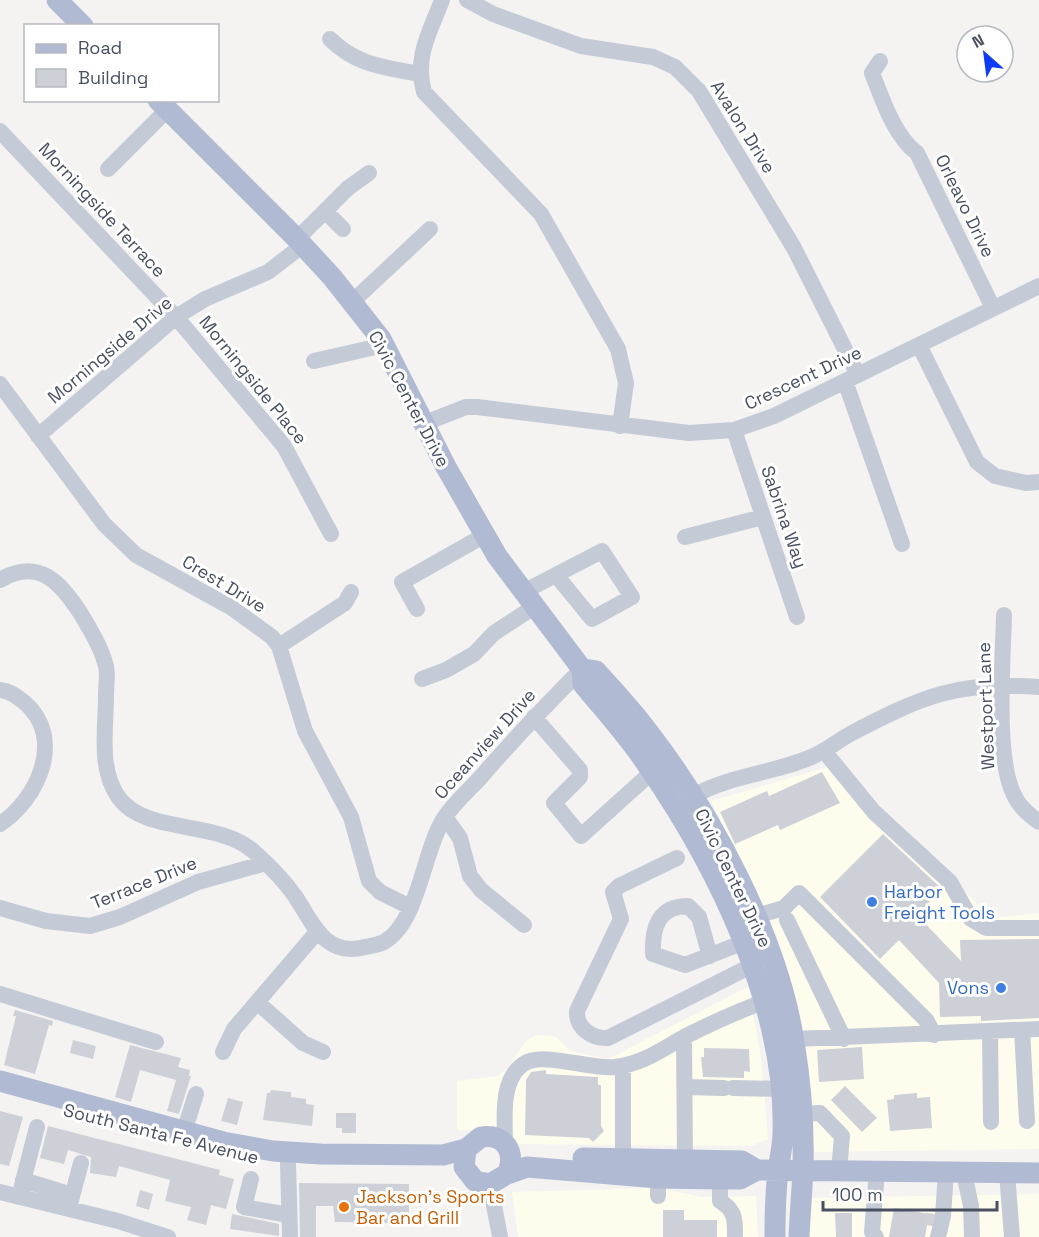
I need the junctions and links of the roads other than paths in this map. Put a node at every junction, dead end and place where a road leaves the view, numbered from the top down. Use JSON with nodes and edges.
{"nodes":[{"id":1,"x":57,"y":0,"type":"edge"},
{"id":2,"x":442,"y":0,"type":"edge"},
{"id":3,"x":467,"y":0,"type":"edge"},
{"id":4,"x":81,"y":24,"type":"edge"},
{"id":5,"x":330,"y":39,"type":"dead end"},
{"id":6,"x":880,"y":61,"type":"dead end"},
{"id":7,"x":419,"y":74,"type":"junction"},
{"id":8,"x":162,"y":105,"type":"edge"},
{"id":9,"x":0,"y":131,"type":"edge"},
{"id":10,"x":108,"y":169,"type":"dead end"},
{"id":11,"x":369,"y":173,"type":"dead end"},
{"id":12,"x":325,"y":211,"type":"junction"},
{"id":13,"x":343,"y":229,"type":"dead end"},
{"id":14,"x":430,"y":229,"type":"dead end"},
{"id":15,"x":300,"y":242,"type":"junction"},
{"id":16,"x":1039,"y":286,"type":"edge"},
{"id":17,"x":352,"y":302,"type":"junction"},
{"id":18,"x":993,"y":308,"type":"junction"},
{"id":19,"x":176,"y":317,"type":"junction"},
{"id":20,"x":384,"y":345,"type":"junction"},
{"id":21,"x":919,"y":345,"type":"junction"},
{"id":22,"x":314,"y":361,"type":"dead end"},
{"id":23,"x":851,"y":378,"type":"junction"},
{"id":24,"x":0,"y":384,"type":"edge"},
{"id":25,"x":425,"y":423,"type":"junction"},
{"id":26,"x":620,"y":426,"type":"junction"},
{"id":27,"x":734,"y":430,"type":"junction"},
{"id":28,"x":38,"y":436,"type":"junction"},
{"id":29,"x":1039,"y":482,"type":"edge"},
{"id":30,"x":763,"y":517,"type":"junction"},
{"id":31,"x":331,"y":534,"type":"dead end"},
{"id":32,"x":485,"y":535,"type":"junction"},
{"id":33,"x":685,"y":537,"type":"dead end"},
{"id":34,"x":902,"y":544,"type":"dead end"},
{"id":35,"x":555,"y":575,"type":"junction"},
{"id":36,"x":0,"y":580,"type":"edge"},
{"id":37,"x":351,"y":591,"type":"dead end"},
{"id":38,"x":528,"y":599,"type":"junction"},
{"id":39,"x":417,"y":609,"type":"dead end"},
{"id":40,"x":1004,"y":615,"type":"dead end"},
{"id":41,"x":797,"y":617,"type":"dead end"},
{"id":42,"x":279,"y":646,"type":"junction"},
{"id":43,"x":582,"y":669,"type":"junction"},
{"id":44,"x":422,"y":679,"type":"dead end"},
{"id":45,"x":1002,"y":684,"type":"junction"},
{"id":46,"x":1039,"y":687,"type":"edge"},
{"id":47,"x":0,"y":690,"type":"edge"},
{"id":48,"x":534,"y":717,"type":"junction"},
{"id":49,"x":824,"y":751,"type":"junction"},
{"id":50,"x":650,"y":769,"type":"junction"},
{"id":51,"x":693,"y":796,"type":"junction"},
{"id":52,"x":445,"y":817,"type":"junction"},
{"id":53,"x":1039,"y":822,"type":"edge"},
{"id":54,"x":0,"y":824,"type":"edge"},
{"id":55,"x":677,"y":858,"type":"dead end"},
{"id":56,"x":266,"y":863,"type":"junction"},
{"id":57,"x":410,"y":907,"type":"junction"},
{"id":58,"x":0,"y":908,"type":"edge"},
{"id":59,"x":756,"y":916,"type":"junction"},
{"id":60,"x":788,"y":920,"type":"dead end"},
{"id":61,"x":524,"y":925,"type":"dead end"},
{"id":62,"x":1039,"y":928,"type":"edge"},
{"id":63,"x":317,"y":932,"type":"junction"},
{"id":64,"x":742,"y":943,"type":"junction"},
{"id":65,"x":710,"y":956,"type":"dead end"},
{"id":66,"x":751,"y":966,"type":"junction"},
{"id":67,"x":0,"y":993,"type":"edge"},
{"id":68,"x":766,"y":1001,"type":"junction"},
{"id":69,"x":257,"y":1002,"type":"junction"},
{"id":70,"x":1039,"y":1029,"type":"edge"},
{"id":71,"x":1022,"y":1030,"type":"junction"},
{"id":72,"x":990,"y":1032,"type":"junction"},
{"id":73,"x":934,"y":1035,"type":"junction"},
{"id":74,"x":684,"y":1037,"type":"junction"},
{"id":75,"x":794,"y":1039,"type":"junction"},
{"id":76,"x":844,"y":1039,"type":"junction"},
{"id":77,"x":156,"y":1042,"type":"dead end"},
{"id":78,"x":223,"y":1052,"type":"dead end"},
{"id":79,"x":323,"y":1052,"type":"dead end"},
{"id":80,"x":623,"y":1066,"type":"junction"},
{"id":81,"x":0,"y":1082,"type":"edge"},
{"id":82,"x":685,"y":1088,"type":"junction"},
{"id":83,"x":781,"y":1089,"type":"junction"},
{"id":84,"x":0,"y":1092,"type":"edge"},
{"id":85,"x":196,"y":1094,"type":"dead end"},
{"id":86,"x":800,"y":1114,"type":"junction"},
{"id":87,"x":1027,"y":1121,"type":"dead end"},
{"id":88,"x":991,"y":1122,"type":"dead end"},
{"id":89,"x":37,"y":1127,"type":"dead end"},
{"id":90,"x":184,"y":1132,"type":"junction"},
{"id":91,"x":508,"y":1148,"type":"junction"},
{"id":92,"x":466,"y":1149,"type":"junction"},
{"id":93,"x":623,"y":1159,"type":"junction"},
{"id":94,"x":685,"y":1161,"type":"junction"},
{"id":95,"x":81,"y":1162,"type":"dead end"},
{"id":96,"x":288,"y":1163,"type":"junction"},
{"id":97,"x":757,"y":1170,"type":"junction"},
{"id":98,"x":778,"y":1170,"type":"junction"},
{"id":99,"x":803,"y":1171,"type":"junction"},
{"id":100,"x":839,"y":1171,"type":"junction"},
{"id":101,"x":466,"y":1172,"type":"junction"},
{"id":102,"x":877,"y":1172,"type":"junction"},
{"id":103,"x":955,"y":1173,"type":"junction"},
{"id":104,"x":1007,"y":1173,"type":"junction"},
{"id":105,"x":1039,"y":1173,"type":"edge"},
{"id":106,"x":251,"y":1179,"type":"dead end"},
{"id":107,"x":499,"y":1179,"type":"junction"},
{"id":108,"x":720,"y":1179,"type":"junction"},
{"id":109,"x":23,"y":1180,"type":"junction"},
{"id":110,"x":0,"y":1192,"type":"edge"},
{"id":111,"x":19,"y":1197,"type":"junction"},
{"id":112,"x":70,"y":1203,"type":"junction"},
{"id":113,"x":289,"y":1215,"type":"junction"},
{"id":114,"x":936,"y":1223,"type":"tunnel mouth"},
{"id":115,"x":168,"y":1237,"type":"edge"},
{"id":116,"x":290,"y":1237,"type":"edge"},
{"id":117,"x":500,"y":1237,"type":"edge"},
{"id":118,"x":735,"y":1237,"type":"edge"},
{"id":119,"x":775,"y":1237,"type":"edge"},
{"id":120,"x":800,"y":1237,"type":"edge"},
{"id":121,"x":876,"y":1237,"type":"edge"},
{"id":122,"x":972,"y":1237,"type":"edge"},
{"id":123,"x":1012,"y":1237,"type":"edge"}],
"edges":[{"from":1,"to":4,"type":"main road"},
{"from":2,"to":7,"type":"street"},
{"from":3,"to":23,"type":"street","name":"Avalon Drive"},
{"from":5,"to":7,"type":"street"},
{"from":6,"to":18,"type":"street","name":"Orleavo Drive"},
{"from":7,"to":26,"type":"street"},
{"from":8,"to":10,"type":"street"},
{"from":8,"to":15,"type":"main road","name":"Civic Center Drive"},
{"from":9,"to":19,"type":"street","name":"Morningside Terrace"},
{"from":11,"to":12,"type":"street","name":"Morningside Drive"},
{"from":12,"to":13,"type":"street"},
{"from":12,"to":15,"type":"street","name":"Morningside Drive"},
{"from":14,"to":17,"type":"street"},
{"from":15,"to":17,"type":"main road","name":"Civic Center Drive"},
{"from":15,"to":19,"type":"street","name":"Morningside Drive"},
{"from":16,"to":18,"type":"street","name":"Crescent Drive"},
{"from":17,"to":20,"type":"main road","name":"Civic Center Drive"},
{"from":18,"to":21,"type":"street","name":"Crescent Drive"},
{"from":19,"to":28,"type":"street","name":"Morningside Drive"},
{"from":19,"to":31,"type":"street","name":"Morningside Place"},
{"from":20,"to":22,"type":"street"},
{"from":20,"to":25,"type":"main road","name":"Civic Center Drive"},
{"from":21,"to":23,"type":"street","name":"Crescent Drive"},
{"from":21,"to":29,"type":"street"},
{"from":23,"to":27,"type":"street","name":"Crescent Drive"},
{"from":23,"to":34,"type":"street","name":"Avalon Drive"},
{"from":24,"to":28,"type":"street","name":"Crest Drive"},
{"from":25,"to":26,"type":"street","name":"Crescent Drive"},
{"from":25,"to":32,"type":"main road","name":"Civic Center Drive"},
{"from":26,"to":27,"type":"street","name":"Crescent Drive"},
{"from":27,"to":30,"type":"street","name":"Sabrina Way"},
{"from":28,"to":42,"type":"street","name":"Crest Drive"},
{"from":30,"to":33,"type":"street"},
{"from":30,"to":41,"type":"street","name":"Sabrina Way"},
{"from":32,"to":38,"type":"main road","name":"Civic Center Drive"},
{"from":32,"to":39,"type":"street"},
{"from":35,"to":35,"type":"street"},
{"from":35,"to":38,"type":"street"},
{"from":36,"to":56,"type":"street","name":"Oceanview Drive"},
{"from":37,"to":42,"type":"street"},
{"from":38,"to":43,"type":"main road","name":"Civic Center Drive"},
{"from":38,"to":44,"type":"street"},
{"from":40,"to":45,"type":"street","name":"Westport Lane"},
{"from":42,"to":57,"type":"street"},
{"from":43,"to":48,"type":"street","name":"Oceanview Drive"},
{"from":43,"to":50,"type":"main road","name":"Civic Center Drive"},
{"from":43,"to":51,"type":"main road","name":"Civic Center Drive"},
{"from":45,"to":46,"type":"street"},
{"from":45,"to":49,"type":"street"},
{"from":45,"to":53,"type":"street","name":"Westport Lane"},
{"from":47,"to":54,"type":"street"},
{"from":48,"to":50,"type":"street"},
{"from":48,"to":52,"type":"street","name":"Oceanview Drive"},
{"from":49,"to":51,"type":"street"},
{"from":49,"to":62,"type":"street"},
{"from":50,"to":51,"type":"main road"},
{"from":50,"to":64,"type":"main road","name":"Civic Center Drive"},
{"from":51,"to":59,"type":"main road","name":"Civic Center Drive"},
{"from":52,"to":57,"type":"street","name":"Oceanview Drive"},
{"from":52,"to":61,"type":"street"},
{"from":55,"to":66,"type":"street"},
{"from":56,"to":58,"type":"street","name":"Terrace Drive"},
{"from":56,"to":63,"type":"street","name":"Oceanview Drive"},
{"from":57,"to":63,"type":"street","name":"Oceanview Drive"},
{"from":59,"to":73,"type":"street"},
{"from":59,"to":75,"type":"main road","name":"Civic Center Drive"},
{"from":60,"to":76,"type":"street"},
{"from":63,"to":69,"type":"street"},
{"from":64,"to":65,"type":"street"},
{"from":64,"to":66,"type":"main road","name":"Civic Center Drive"},
{"from":66,"to":68,"type":"main road","name":"Civic Center Drive"},
{"from":67,"to":77,"type":"street"},
{"from":68,"to":74,"type":"street"},
{"from":68,"to":83,"type":"main road","name":"Civic Center Drive"},
{"from":69,"to":78,"type":"street"},
{"from":69,"to":79,"type":"street"},
{"from":70,"to":71,"type":"street"},
{"from":71,"to":72,"type":"street"},
{"from":71,"to":87,"type":"street"},
{"from":72,"to":73,"type":"street"},
{"from":72,"to":88,"type":"street"},
{"from":73,"to":76,"type":"street"},
{"from":74,"to":80,"type":"street"},
{"from":74,"to":82,"type":"street"},
{"from":75,"to":76,"type":"street"},
{"from":75,"to":86,"type":"main road","name":"Civic Center Drive"},
{"from":80,"to":91,"type":"street"},
{"from":80,"to":93,"type":"street"},
{"from":81,"to":90,"type":"main road","name":"South Santa Fe Avenue"},
{"from":82,"to":83,"type":"street"},
{"from":82,"to":94,"type":"street"},
{"from":83,"to":98,"type":"main road","name":"Civic Center Drive"},
{"from":84,"to":96,"type":"main road","name":"South Santa Fe Avenue"},
{"from":85,"to":90,"type":"street"},
{"from":86,"to":99,"type":"main road","name":"Civic Center Drive"},
{"from":86,"to":100,"type":"street"},
{"from":89,"to":109,"type":"street"},
{"from":90,"to":92,"type":"main road","name":"South Santa Fe Avenue"},
{"from":91,"to":92,"type":"main road","name":"South Santa Fe Avenue"},
{"from":91,"to":93,"type":"main road","name":"South Santa Fe Avenue"},
{"from":91,"to":107,"type":"main road"},
{"from":92,"to":101,"type":"main road"},
{"from":93,"to":94,"type":"main road","name":"South Santa Fe Avenue"},
{"from":94,"to":97,"type":"main road","name":"South Santa Fe Avenue"},
{"from":95,"to":112,"type":"street"},
{"from":96,"to":101,"type":"main road","name":"South Santa Fe Avenue"},
{"from":96,"to":113,"type":"street"},
{"from":97,"to":98,"type":"main road","name":"South Santa Fe Avenue"},
{"from":97,"to":108,"type":"main road","name":"South Santa Fe Avenue"},
{"from":98,"to":99,"type":"main road","name":"South Santa Fe Avenue"},
{"from":98,"to":119,"type":"main road","name":"Civic Center Drive"},
{"from":99,"to":100,"type":"main road","name":"South Santa Fe Avenue"},
{"from":99,"to":120,"type":"main road","name":"Civic Center Drive"},
{"from":100,"to":102,"type":"main road","name":"South Santa Fe Avenue"},
{"from":101,"to":107,"type":"main road","name":"South Santa Fe Avenue"},
{"from":102,"to":103,"type":"main road","name":"South Santa Fe Avenue"},
{"from":102,"to":121,"type":"street"},
{"from":103,"to":104,"type":"main road","name":"South Santa Fe Avenue"},
{"from":103,"to":114,"type":"street"},
{"from":103,"to":122,"type":"street"},
{"from":104,"to":105,"type":"main road","name":"South Santa Fe Avenue"},
{"from":104,"to":123,"type":"street"},
{"from":106,"to":113,"type":"street"},
{"from":107,"to":108,"type":"main road","name":"South Santa Fe Avenue"},
{"from":107,"to":117,"type":"street"},
{"from":108,"to":118,"type":"street"},
{"from":109,"to":111,"type":"street"},
{"from":109,"to":112,"type":"street"},
{"from":110,"to":111,"type":"street"},
{"from":111,"to":112,"type":"street"},
{"from":112,"to":115,"type":"street"},
{"from":113,"to":116,"type":"street"}]}
